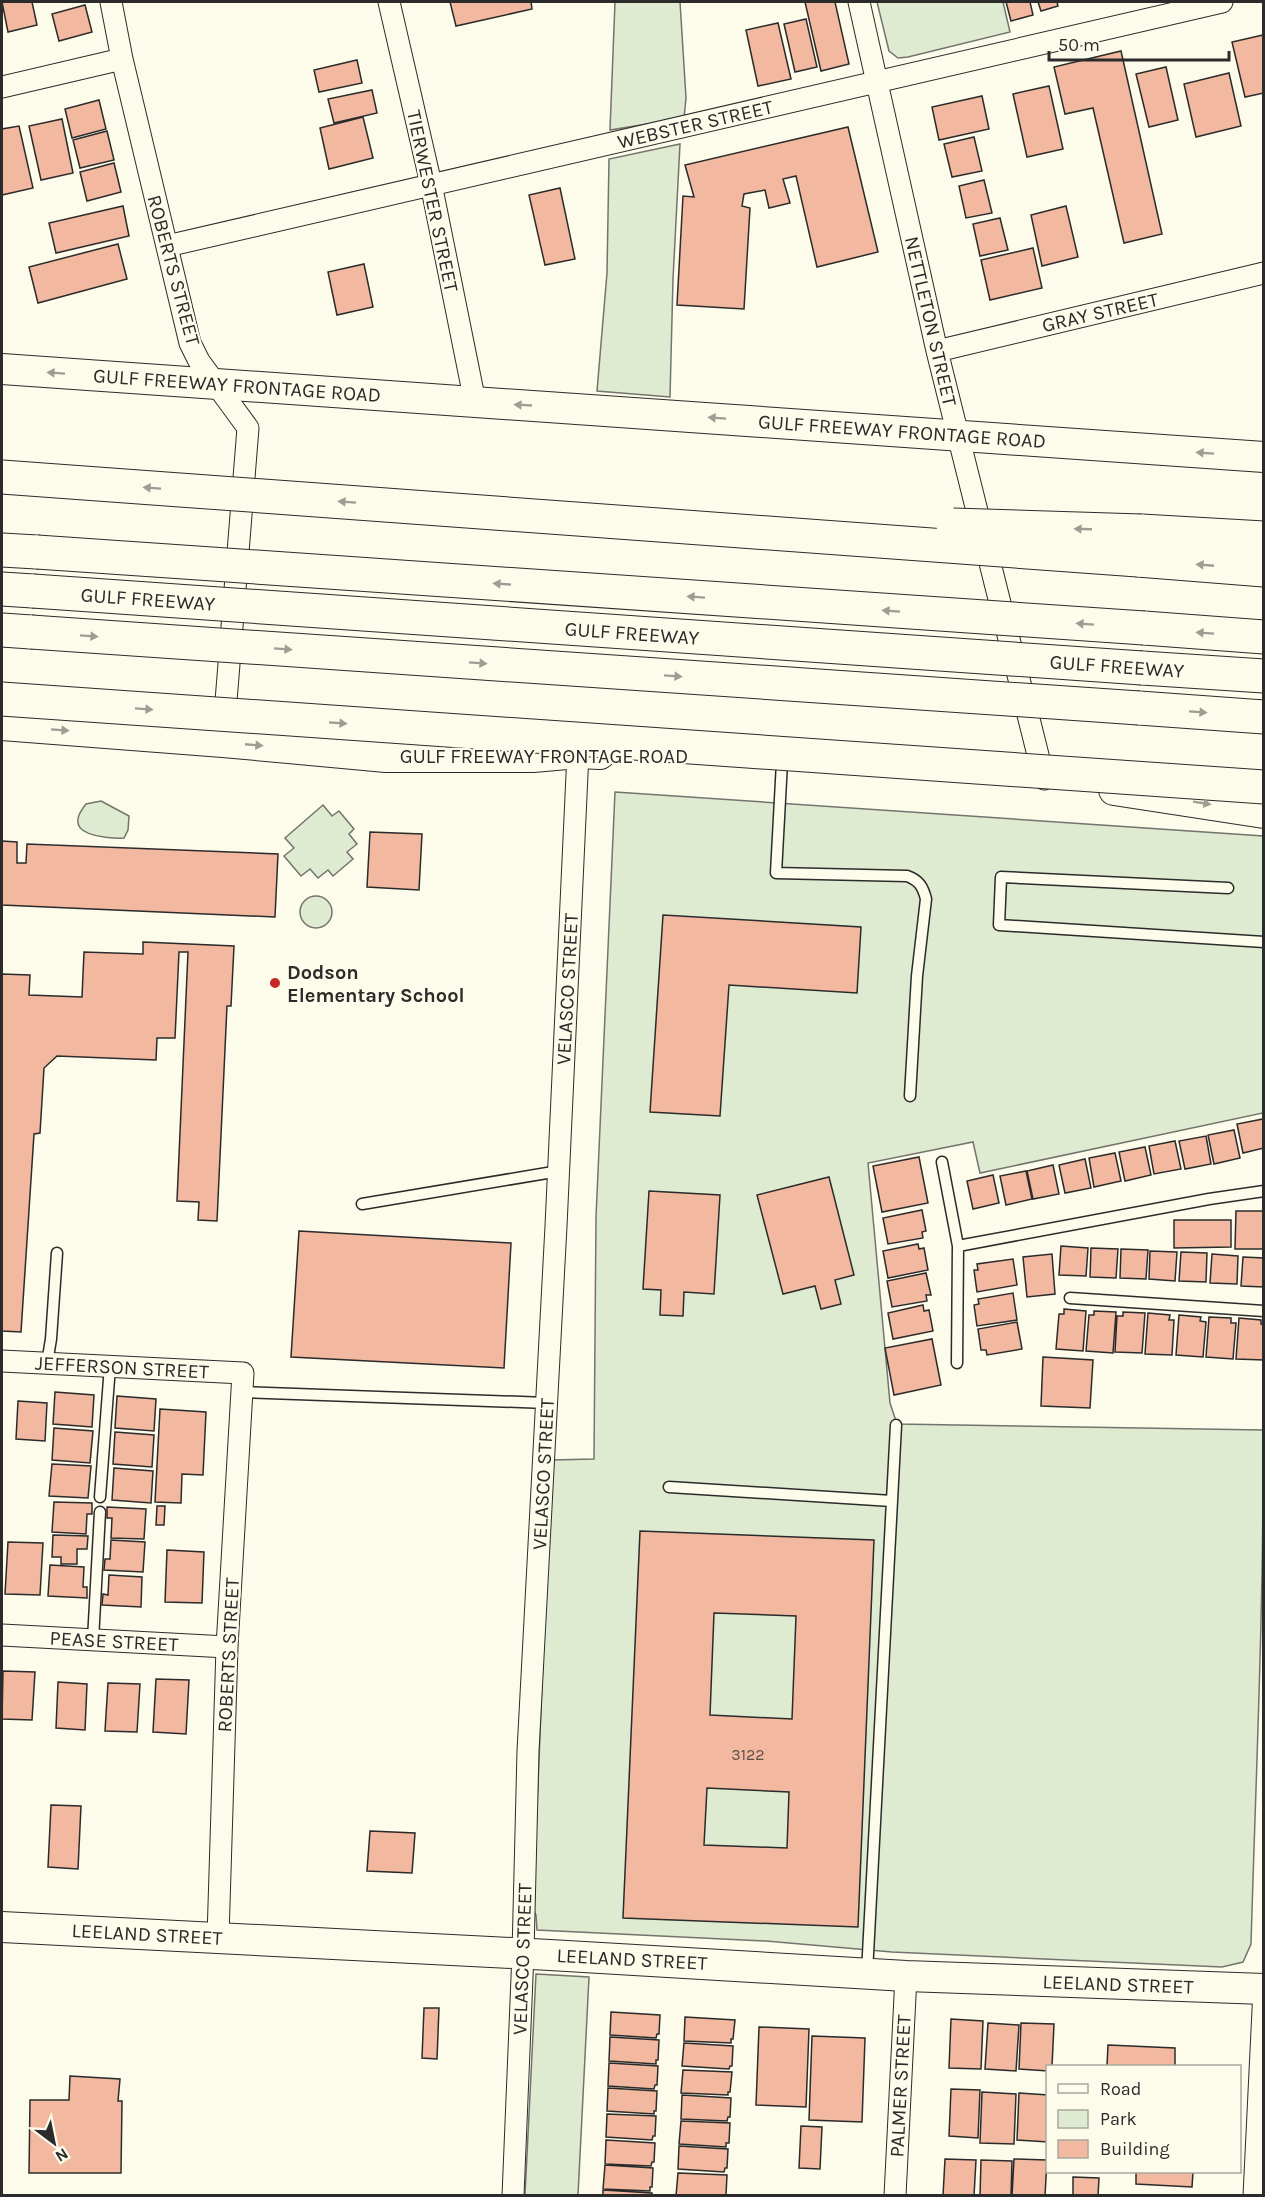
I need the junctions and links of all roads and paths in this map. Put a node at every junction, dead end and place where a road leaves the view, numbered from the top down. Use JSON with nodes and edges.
{"nodes":[{"id":1,"x":111,"y":2,"type":"edge"},
{"id":2,"x":388,"y":2,"type":"edge"},
{"id":3,"x":859,"y":2,"type":"edge"},
{"id":4,"x":1222,"y":2,"type":"edge"},
{"id":5,"x":122,"y":59,"type":"junction"},
{"id":6,"x":878,"y":83,"type":"junction"},
{"id":7,"x":2,"y":87,"type":"edge"},
{"id":8,"x":431,"y":184,"type":"junction"},
{"id":9,"x":166,"y":246,"type":"junction"},
{"id":10,"x":1263,"y":273,"type":"edge"},
{"id":11,"x":937,"y":351,"type":"junction"},
{"id":12,"x":2,"y":369,"type":"edge"},
{"id":13,"x":216,"y":383,"type":"junction"},
{"id":14,"x":475,"y":402,"type":"junction"},
{"id":15,"x":958,"y":435,"type":"junction"},
{"id":16,"x":1263,"y":457,"type":"edge"},
{"id":17,"x":2,"y":477,"type":"edge"},
{"id":18,"x":1263,"y":538,"type":"edge"},
{"id":19,"x":1140,"y":545,"type":"junction"},
{"id":20,"x":2,"y":550,"type":"edge"},
{"id":21,"x":1263,"y":570,"type":"edge"},
{"id":22,"x":17,"y":590,"type":"edge"},
{"id":23,"x":16,"y":631,"type":"edge"},
{"id":24,"x":1263,"y":637,"type":"edge"},
{"id":25,"x":1263,"y":676,"type":"edge"},
{"id":26,"x":2,"y":699,"type":"edge"},
{"id":27,"x":1263,"y":717,"type":"edge"},
{"id":28,"x":2,"y":725,"type":"edge"},
{"id":29,"x":223,"y":742,"type":"junction"},
{"id":30,"x":578,"y":753,"type":"junction"},
{"id":31,"x":782,"y":762,"type":"junction"},
{"id":32,"x":1044,"y":779,"type":"junction"},
{"id":33,"x":1263,"y":787,"type":"edge"},
{"id":34,"x":1263,"y":813,"type":"edge"},
{"id":35,"x":1228,"y":888,"type":"dead end"},
{"id":36,"x":1263,"y":942,"type":"edge"},
{"id":37,"x":910,"y":1096,"type":"dead end"},
{"id":38,"x":942,"y":1162,"type":"dead end"},
{"id":39,"x":559,"y":1171,"type":"junction"},
{"id":40,"x":1263,"y":1191,"type":"edge"},
{"id":41,"x":362,"y":1204,"type":"dead end"},
{"id":42,"x":958,"y":1246,"type":"junction"},
{"id":43,"x":57,"y":1253,"type":"dead end"},
{"id":44,"x":1070,"y":1298,"type":"dead end"},
{"id":45,"x":1263,"y":1311,"type":"edge"},
{"id":46,"x":2,"y":1361,"type":"edge"},
{"id":47,"x":47,"y":1363,"type":"junction"},
{"id":48,"x":957,"y":1363,"type":"dead end"},
{"id":49,"x":110,"y":1366,"type":"junction"},
{"id":50,"x":243,"y":1382,"type":"junction"},
{"id":51,"x":547,"y":1403,"type":"junction"},
{"id":52,"x":896,"y":1425,"type":"dead end"},
{"id":53,"x":669,"y":1487,"type":"dead end"},
{"id":54,"x":100,"y":1497,"type":"dead end"},
{"id":55,"x":892,"y":1501,"type":"junction"},
{"id":56,"x":100,"y":1512,"type":"dead end"},
{"id":57,"x":2,"y":1635,"type":"edge"},
{"id":58,"x":93,"y":1640,"type":"junction"},
{"id":59,"x":227,"y":1647,"type":"junction"},
{"id":60,"x":2,"y":1927,"type":"edge"},
{"id":61,"x":218,"y":1937,"type":"junction"},
{"id":62,"x":523,"y":1953,"type":"junction"},
{"id":63,"x":867,"y":1973,"type":"junction"},
{"id":64,"x":906,"y":1976,"type":"junction"},
{"id":65,"x":1263,"y":1989,"type":"edge"},
{"id":66,"x":513,"y":2196,"type":"edge"},
{"id":67,"x":895,"y":2196,"type":"edge"},
{"id":68,"x":1254,"y":2196,"type":"edge"}],
"edges":[{"from":1,"to":5,"type":"street","name":"ROBERTS STREET"},
{"from":2,"to":8,"type":"street","name":"TIERWESTER STREET"},
{"from":3,"to":6,"type":"street","name":"NETTLETON STREET"},
{"from":4,"to":6,"type":"street","name":"WEBSTER STREET"},
{"from":5,"to":7,"type":"street"},
{"from":5,"to":9,"type":"street","name":"ROBERTS STREET"},
{"from":6,"to":8,"type":"street","name":"WEBSTER STREET"},
{"from":6,"to":11,"type":"street","name":"NETTLETON STREET"},
{"from":8,"to":9,"type":"street","name":"WEBSTER STREET"},
{"from":8,"to":14,"type":"street","name":"TIERWESTER STREET"},
{"from":9,"to":13,"type":"street","name":"ROBERTS STREET"},
{"from":10,"to":11,"type":"street","name":"GRAY STREET"},
{"from":11,"to":15,"type":"street","name":"NETTLETON STREET"},
{"from":13,"to":12,"type":"main road","name":"GULF FREEWAY FRONTAGE ROAD","one_way":true},
{"from":13,"to":14,"type":"main road","name":"GULF FREEWAY FRONTAGE ROAD"},
{"from":13,"to":29,"type":"street","name":"ROBERTS STREET"},
{"from":15,"to":14,"type":"main road","name":"GULF FREEWAY FRONTAGE ROAD","one_way":true},
{"from":16,"to":15,"type":"main road","name":"GULF FREEWAY FRONTAGE ROAD","one_way":true},
{"from":15,"to":32,"type":"street","name":"NETTLETON STREET"},
{"from":19,"to":17,"type":"highway","one_way":true,"bridge":true},
{"from":18,"to":19,"type":"highway"},
{"from":21,"to":19,"type":"highway","one_way":true},
{"from":24,"to":20,"type":"highway","name":"GULF FREEWAY","one_way":true,"bridge":true},
{"from":22,"to":25,"type":"highway","name":"GULF FREEWAY","bridge":true},
{"from":23,"to":27,"type":"highway","name":"GULF FREEWAY","one_way":true,"bridge":true},
{"from":26,"to":33,"type":"highway","one_way":true,"bridge":true},
{"from":28,"to":29,"type":"main road","name":"GULF FREEWAY FRONTAGE ROAD","one_way":true},
{"from":29,"to":30,"type":"main road","name":"GULF FREEWAY FRONTAGE ROAD","one_way":true},
{"from":30,"to":31,"type":"main road","name":"GULF FREEWAY FRONTAGE ROAD"},
{"from":30,"to":39,"type":"street","name":"VELASCO STREET"},
{"from":31,"to":32,"type":"main road","name":"GULF FREEWAY FRONTAGE ROAD"},
{"from":31,"to":37,"type":"lane"},
{"from":32,"to":34,"type":"main road","name":"GULF FREEWAY FRONTAGE ROAD","one_way":true},
{"from":35,"to":36,"type":"lane"},
{"from":38,"to":42,"type":"lane"},
{"from":39,"to":41,"type":"lane"},
{"from":39,"to":51,"type":"street","name":"VELASCO STREET"},
{"from":40,"to":42,"type":"lane"},
{"from":42,"to":48,"type":"lane"},
{"from":43,"to":47,"type":"lane"},
{"from":44,"to":45,"type":"lane"},
{"from":46,"to":47,"type":"street","name":"JEFFERSON STREET"},
{"from":47,"to":49,"type":"street","name":"JEFFERSON STREET"},
{"from":49,"to":50,"type":"street","name":"JEFFERSON STREET"},
{"from":49,"to":54,"type":"lane"},
{"from":50,"to":51,"type":"lane"},
{"from":50,"to":59,"type":"street","name":"ROBERTS STREET"},
{"from":51,"to":62,"type":"street","name":"VELASCO STREET"},
{"from":52,"to":55,"type":"lane"},
{"from":53,"to":55,"type":"lane"},
{"from":55,"to":63,"type":"lane"},
{"from":56,"to":58,"type":"lane"},
{"from":57,"to":58,"type":"street","name":"PEASE STREET"},
{"from":58,"to":59,"type":"street","name":"PEASE STREET"},
{"from":59,"to":61,"type":"street","name":"ROBERTS STREET"},
{"from":60,"to":61,"type":"main road","name":"LEELAND STREET"},
{"from":61,"to":62,"type":"main road","name":"LEELAND STREET"},
{"from":62,"to":63,"type":"main road","name":"LEELAND STREET"},
{"from":62,"to":66,"type":"street","name":"VELASCO STREET"},
{"from":63,"to":64,"type":"main road","name":"LEELAND STREET"},
{"from":64,"to":65,"type":"main road","name":"LEELAND STREET"},
{"from":64,"to":67,"type":"street","name":"PALMER STREET"},
{"from":65,"to":68,"type":"street"}]}
